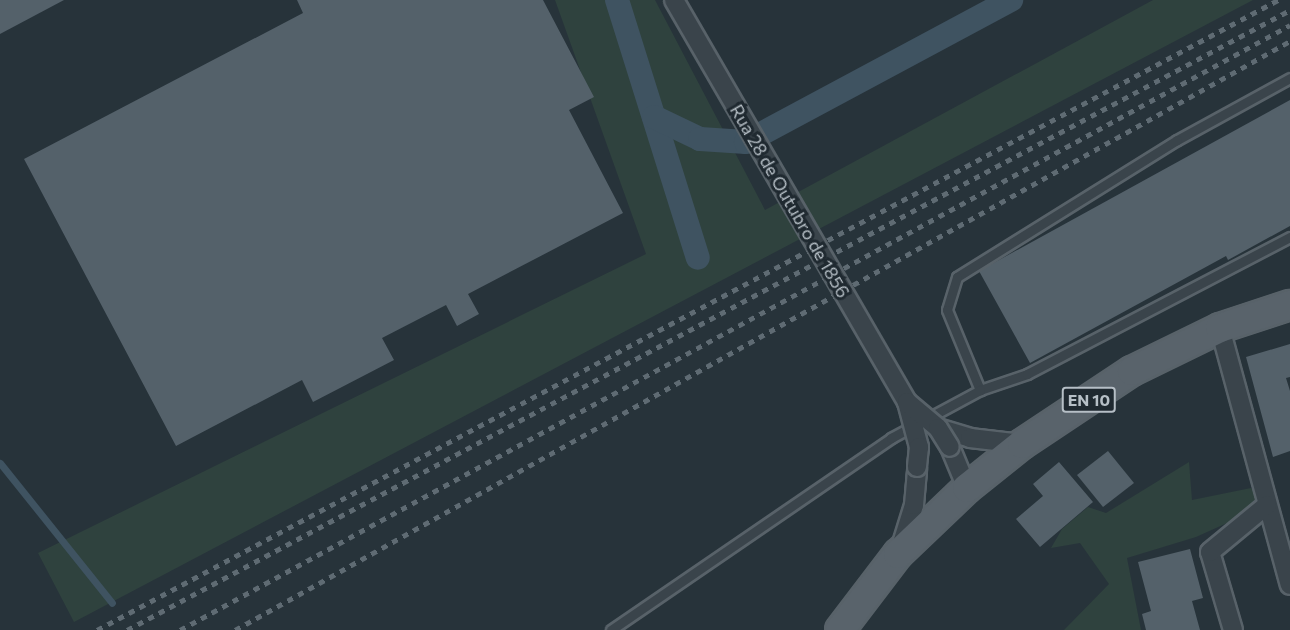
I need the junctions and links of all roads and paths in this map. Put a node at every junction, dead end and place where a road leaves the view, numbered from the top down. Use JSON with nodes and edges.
{"nodes":[{"id":1,"x":674,"y":0,"type":"edge"},
{"id":2,"x":1290,"y":78,"type":"edge"},
{"id":3,"x":1290,"y":237,"type":"edge"},
{"id":4,"x":1290,"y":305,"type":"edge"},
{"id":5,"x":1220,"y":328,"type":"junction"},
{"id":6,"x":980,"y":390,"type":"junction"},
{"id":7,"x":907,"y":402,"type":"junction"},
{"id":8,"x":938,"y":428,"type":"junction"},
{"id":9,"x":1022,"y":444,"type":"junction"},
{"id":10,"x":967,"y":488,"type":"junction"},
{"id":11,"x":1267,"y":505,"type":"junction"},
{"id":12,"x":898,"y":554,"type":"junction"},
{"id":13,"x":1290,"y":585,"type":"edge"},
{"id":14,"x":611,"y":630,"type":"edge"},
{"id":15,"x":840,"y":630,"type":"edge"},
{"id":16,"x":1233,"y":630,"type":"edge"}],
"edges":[{"from":1,"to":7,"type":"street","name":"Rua 28 de Outubro de 1856","bridge":true},
{"from":2,"to":6,"type":"lane"},
{"from":3,"to":6,"type":"lane"},
{"from":4,"to":5,"type":"main road","number":"EN 10"},
{"from":5,"to":9,"type":"main road","number":"EN 10"},
{"from":5,"to":11,"type":"street"},
{"from":6,"to":14,"type":"lane"},
{"from":7,"to":8,"type":"street","name":"Rua 28 de Outubro de 1856","bridge":true},
{"from":7,"to":12,"type":"street","name":"Rua 28 de Outubro de 1856","bridge":true},
{"from":8,"to":9,"type":"street","name":"Rua 28 de Outubro de 1856"},
{"from":8,"to":10,"type":"street","name":"Rua 28 de Outubro de 1856","bridge":true},
{"from":9,"to":10,"type":"main road","number":"EN 10"},
{"from":10,"to":12,"type":"main road","number":"EN 10"},
{"from":11,"to":13,"type":"street"},
{"from":11,"to":16,"type":"street"},
{"from":12,"to":15,"type":"main road","number":"EN 10"}]}
